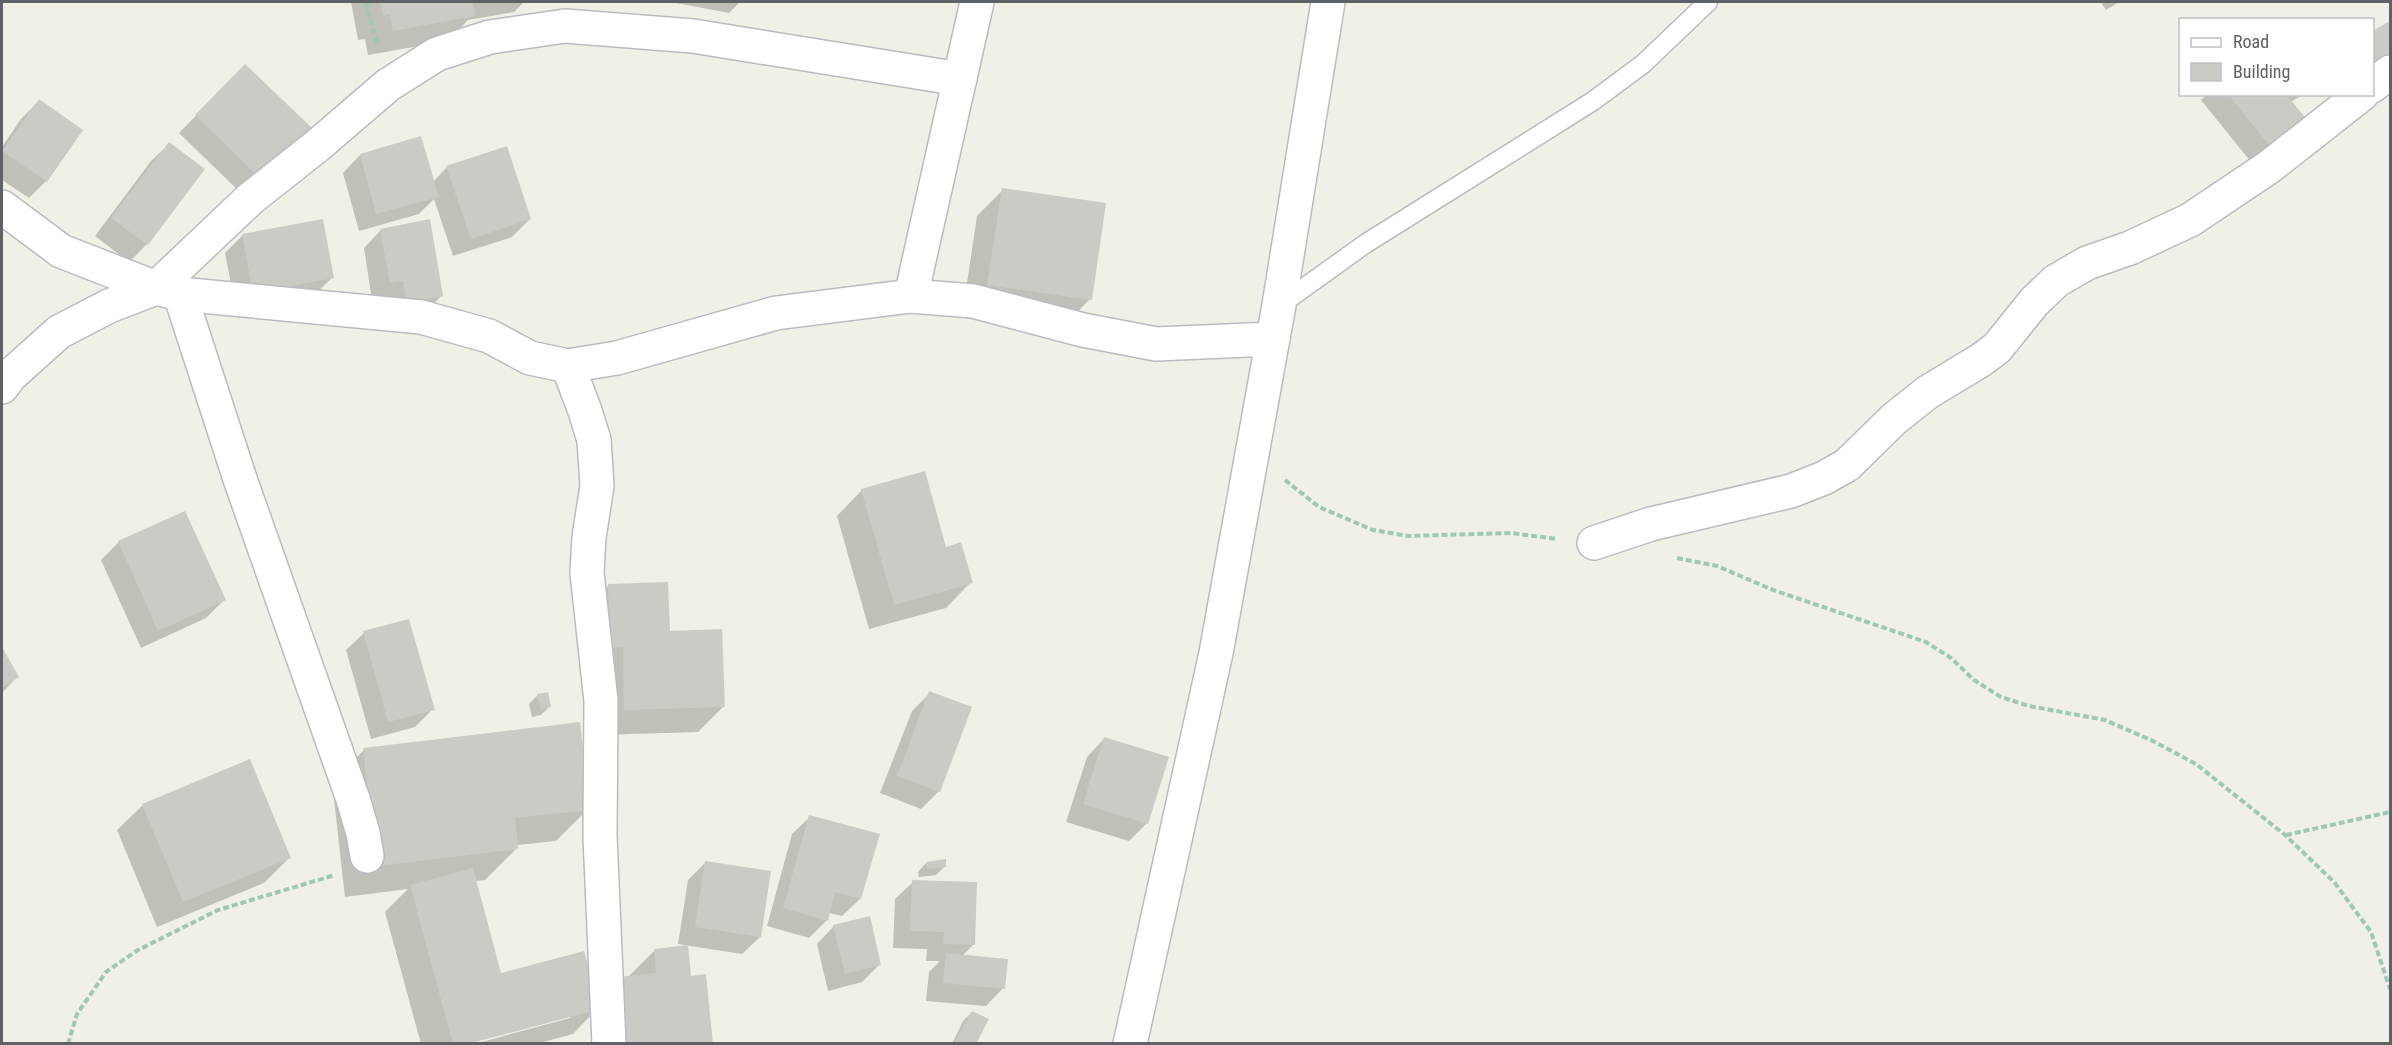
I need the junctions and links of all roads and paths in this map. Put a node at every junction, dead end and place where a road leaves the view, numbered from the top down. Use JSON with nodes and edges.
{"nodes":[{"id":1,"x":366,"y":2,"type":"edge"},
{"id":2,"x":977,"y":2,"type":"edge"},
{"id":3,"x":1328,"y":2,"type":"edge"},
{"id":4,"x":1708,"y":2,"type":"edge"},
{"id":5,"x":2391,"y":72,"type":"edge"},
{"id":6,"x":960,"y":79,"type":"junction"},
{"id":7,"x":388,"y":85,"type":"junction"},
{"id":8,"x":2374,"y":85,"type":"edge"},
{"id":9,"x":2359,"y":96,"type":"edge"},
{"id":10,"x":2,"y":207,"type":"edge"},
{"id":11,"x":168,"y":291,"type":"junction"},
{"id":12,"x":912,"y":296,"type":"junction"},
{"id":13,"x":1279,"y":305,"type":"junction"},
{"id":14,"x":1273,"y":339,"type":"junction"},
{"id":15,"x":568,"y":366,"type":"junction"},
{"id":16,"x":2,"y":387,"type":"edge"},
{"id":17,"x":1252,"y":453,"type":"junction"},
{"id":18,"x":1594,"y":543,"type":"joint"},
{"id":19,"x":1674,"y":557,"type":"dead end"},
{"id":20,"x":2391,"y":812,"type":"edge"},
{"id":21,"x":2286,"y":835,"type":"junction"},
{"id":22,"x":367,"y":855,"type":"joint"},
{"id":23,"x":2391,"y":989,"type":"edge"},
{"id":24,"x":68,"y":1044,"type":"edge"},
{"id":25,"x":609,"y":1044,"type":"edge"},
{"id":26,"x":1130,"y":1044,"type":"edge"}],
"edges":[{"from":1,"to":7,"type":"path"},
{"from":2,"to":6,"type":"street"},
{"from":3,"to":13,"type":"street"},
{"from":4,"to":13,"type":"lane"},
{"from":5,"to":8,"type":"street"},
{"from":6,"to":7,"type":"street"},
{"from":6,"to":12,"type":"street"},
{"from":7,"to":11,"type":"street"},
{"from":9,"to":18,"type":"street"},
{"from":10,"to":11,"type":"street"},
{"from":11,"to":15,"type":"street"},
{"from":11,"to":16,"type":"street"},
{"from":11,"to":22,"type":"street"},
{"from":12,"to":14,"type":"street"},
{"from":12,"to":15,"type":"street"},
{"from":13,"to":14,"type":"street"},
{"from":14,"to":17,"type":"street"},
{"from":15,"to":25,"type":"street"},
{"from":17,"to":18,"type":"path"},
{"from":17,"to":26,"type":"street"},
{"from":19,"to":21,"type":"path"},
{"from":20,"to":21,"type":"path"},
{"from":21,"to":23,"type":"path"},
{"from":22,"to":24,"type":"path"}]}
